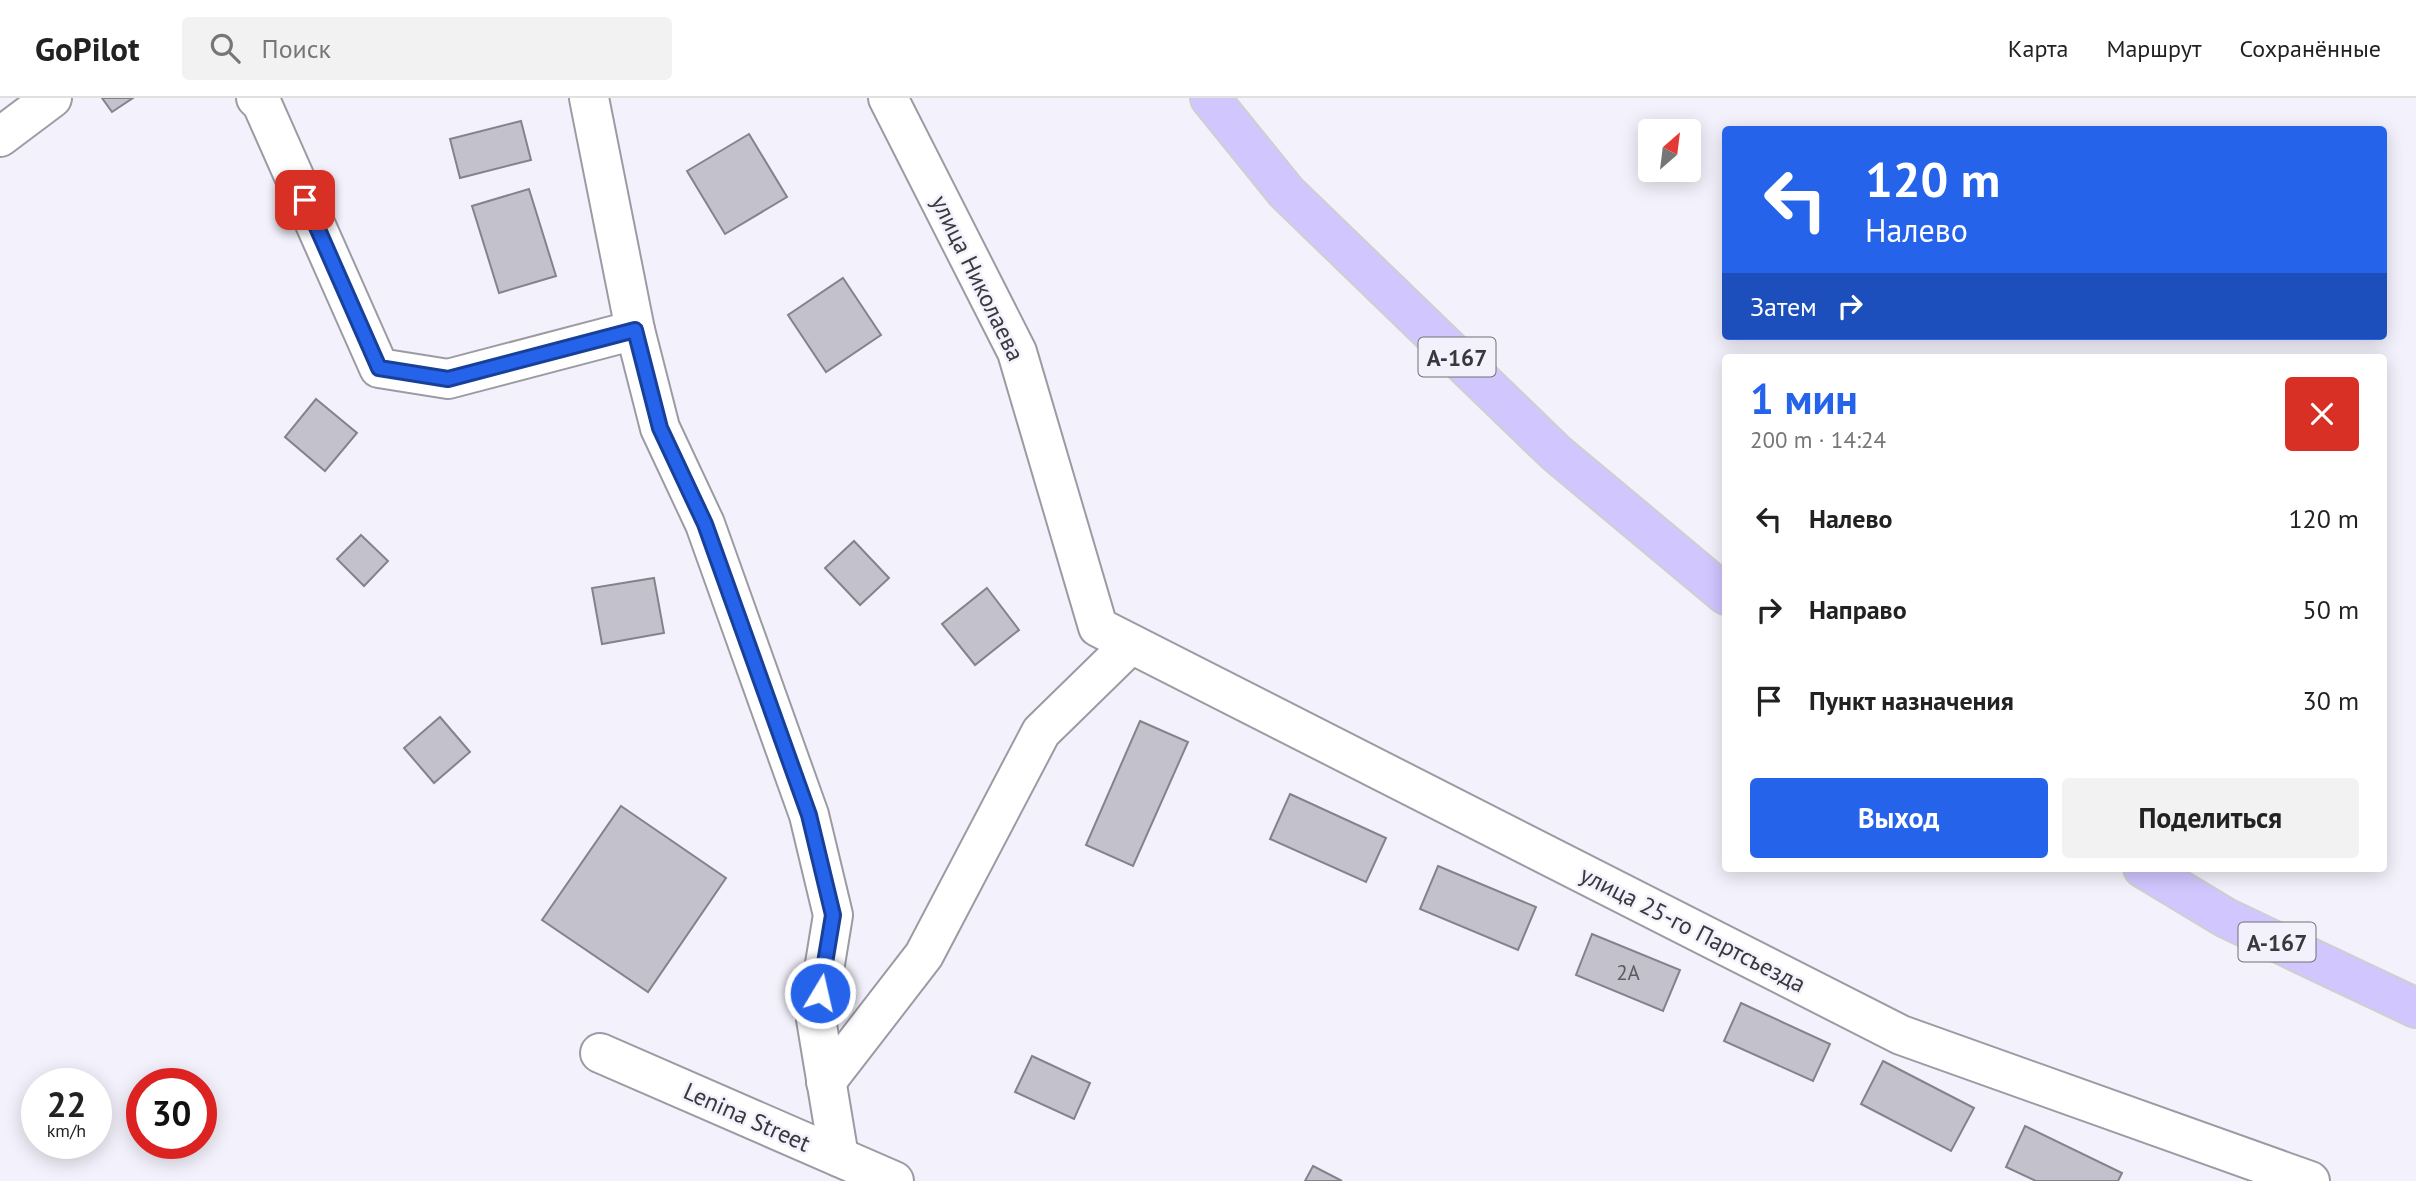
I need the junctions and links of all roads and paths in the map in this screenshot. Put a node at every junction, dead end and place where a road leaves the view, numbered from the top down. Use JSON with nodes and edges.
{"nodes":[{"id":1,"x":52,"y":98,"type":"edge"},
{"id":2,"x":256,"y":98,"type":"edge"},
{"id":3,"x":589,"y":98,"type":"edge"},
{"id":4,"x":888,"y":98,"type":"edge"},
{"id":5,"x":1210,"y":98,"type":"edge"},
{"id":6,"x":0,"y":137,"type":"edge"},
{"id":7,"x":635,"y":330,"type":"junction"},
{"id":8,"x":1722,"y":592,"type":"edge"},
{"id":9,"x":1098,"y":627,"type":"joint"},
{"id":10,"x":1131,"y":644,"type":"junction"},
{"id":11,"x":2150,"y":872,"type":"edge"},
{"id":12,"x":2416,"y":1008,"type":"edge"},
{"id":13,"x":600,"y":1053,"type":"dead end"},
{"id":14,"x":826,"y":1082,"type":"junction"},
{"id":15,"x":839,"y":1157,"type":"junction"},
{"id":16,"x":894,"y":1181,"type":"edge"},
{"id":17,"x":2310,"y":1181,"type":"edge"}],
"edges":[{"from":1,"to":6,"type":"street"},
{"from":2,"to":7,"type":"street"},
{"from":3,"to":7,"type":"street"},
{"from":4,"to":9,"type":"street","name":"улица Николаева"},
{"from":5,"to":8,"type":"highway","number":"А-167"},
{"from":7,"to":14,"type":"street"},
{"from":9,"to":10,"type":"street","name":"улица 25-го Партсъезда"},
{"from":10,"to":14,"type":"street"},
{"from":10,"to":17,"type":"street","name":"улица 25-го Партсъезда"},
{"from":11,"to":12,"type":"highway","number":"А-167"},
{"from":13,"to":15,"type":"street","name":"Lenina Street"},
{"from":14,"to":15,"type":"street"},
{"from":15,"to":16,"type":"street","name":"Lenina Street"}]}
